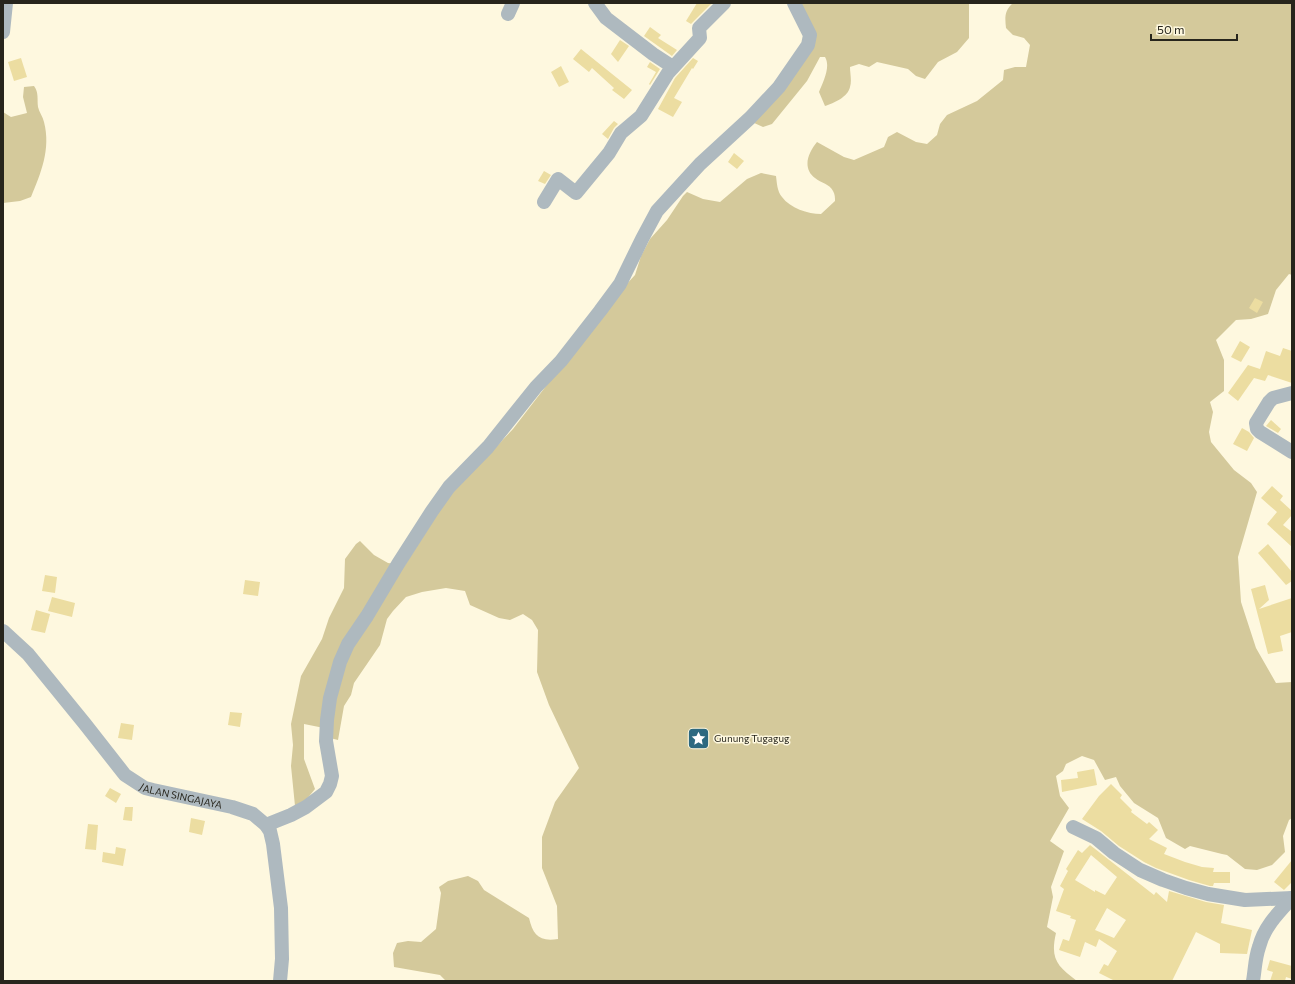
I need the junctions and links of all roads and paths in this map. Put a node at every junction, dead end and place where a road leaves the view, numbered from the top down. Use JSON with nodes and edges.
{"nodes":[{"id":1,"x":6,"y":3,"type":"edge"},
{"id":2,"x":595,"y":3,"type":"edge"},
{"id":3,"x":724,"y":3,"type":"edge"},
{"id":4,"x":794,"y":3,"type":"edge"},
{"id":5,"x":3,"y":32,"type":"edge"},
{"id":6,"x":673,"y":67,"type":"junction"},
{"id":7,"x":544,"y":202,"type":"dead end"},
{"id":8,"x":1292,"y":393,"type":"edge"},
{"id":9,"x":1292,"y":452,"type":"edge"},
{"id":10,"x":3,"y":631,"type":"edge"},
{"id":11,"x":266,"y":825,"type":"junction"},
{"id":12,"x":1073,"y":827,"type":"dead end"},
{"id":13,"x":1292,"y":898,"type":"edge"},
{"id":14,"x":280,"y":981,"type":"edge"},
{"id":15,"x":1253,"y":981,"type":"edge"}],
"edges":[{"from":1,"to":5,"type":"street"},
{"from":2,"to":6,"type":"street"},
{"from":3,"to":6,"type":"street"},
{"from":4,"to":11,"type":"street"},
{"from":6,"to":7,"type":"street"},
{"from":8,"to":9,"type":"street"},
{"from":10,"to":11,"type":"street","name":"JALAN SINGAJAYA"},
{"from":11,"to":14,"type":"street"},
{"from":12,"to":13,"type":"street"},
{"from":13,"to":15,"type":"street"}]}
